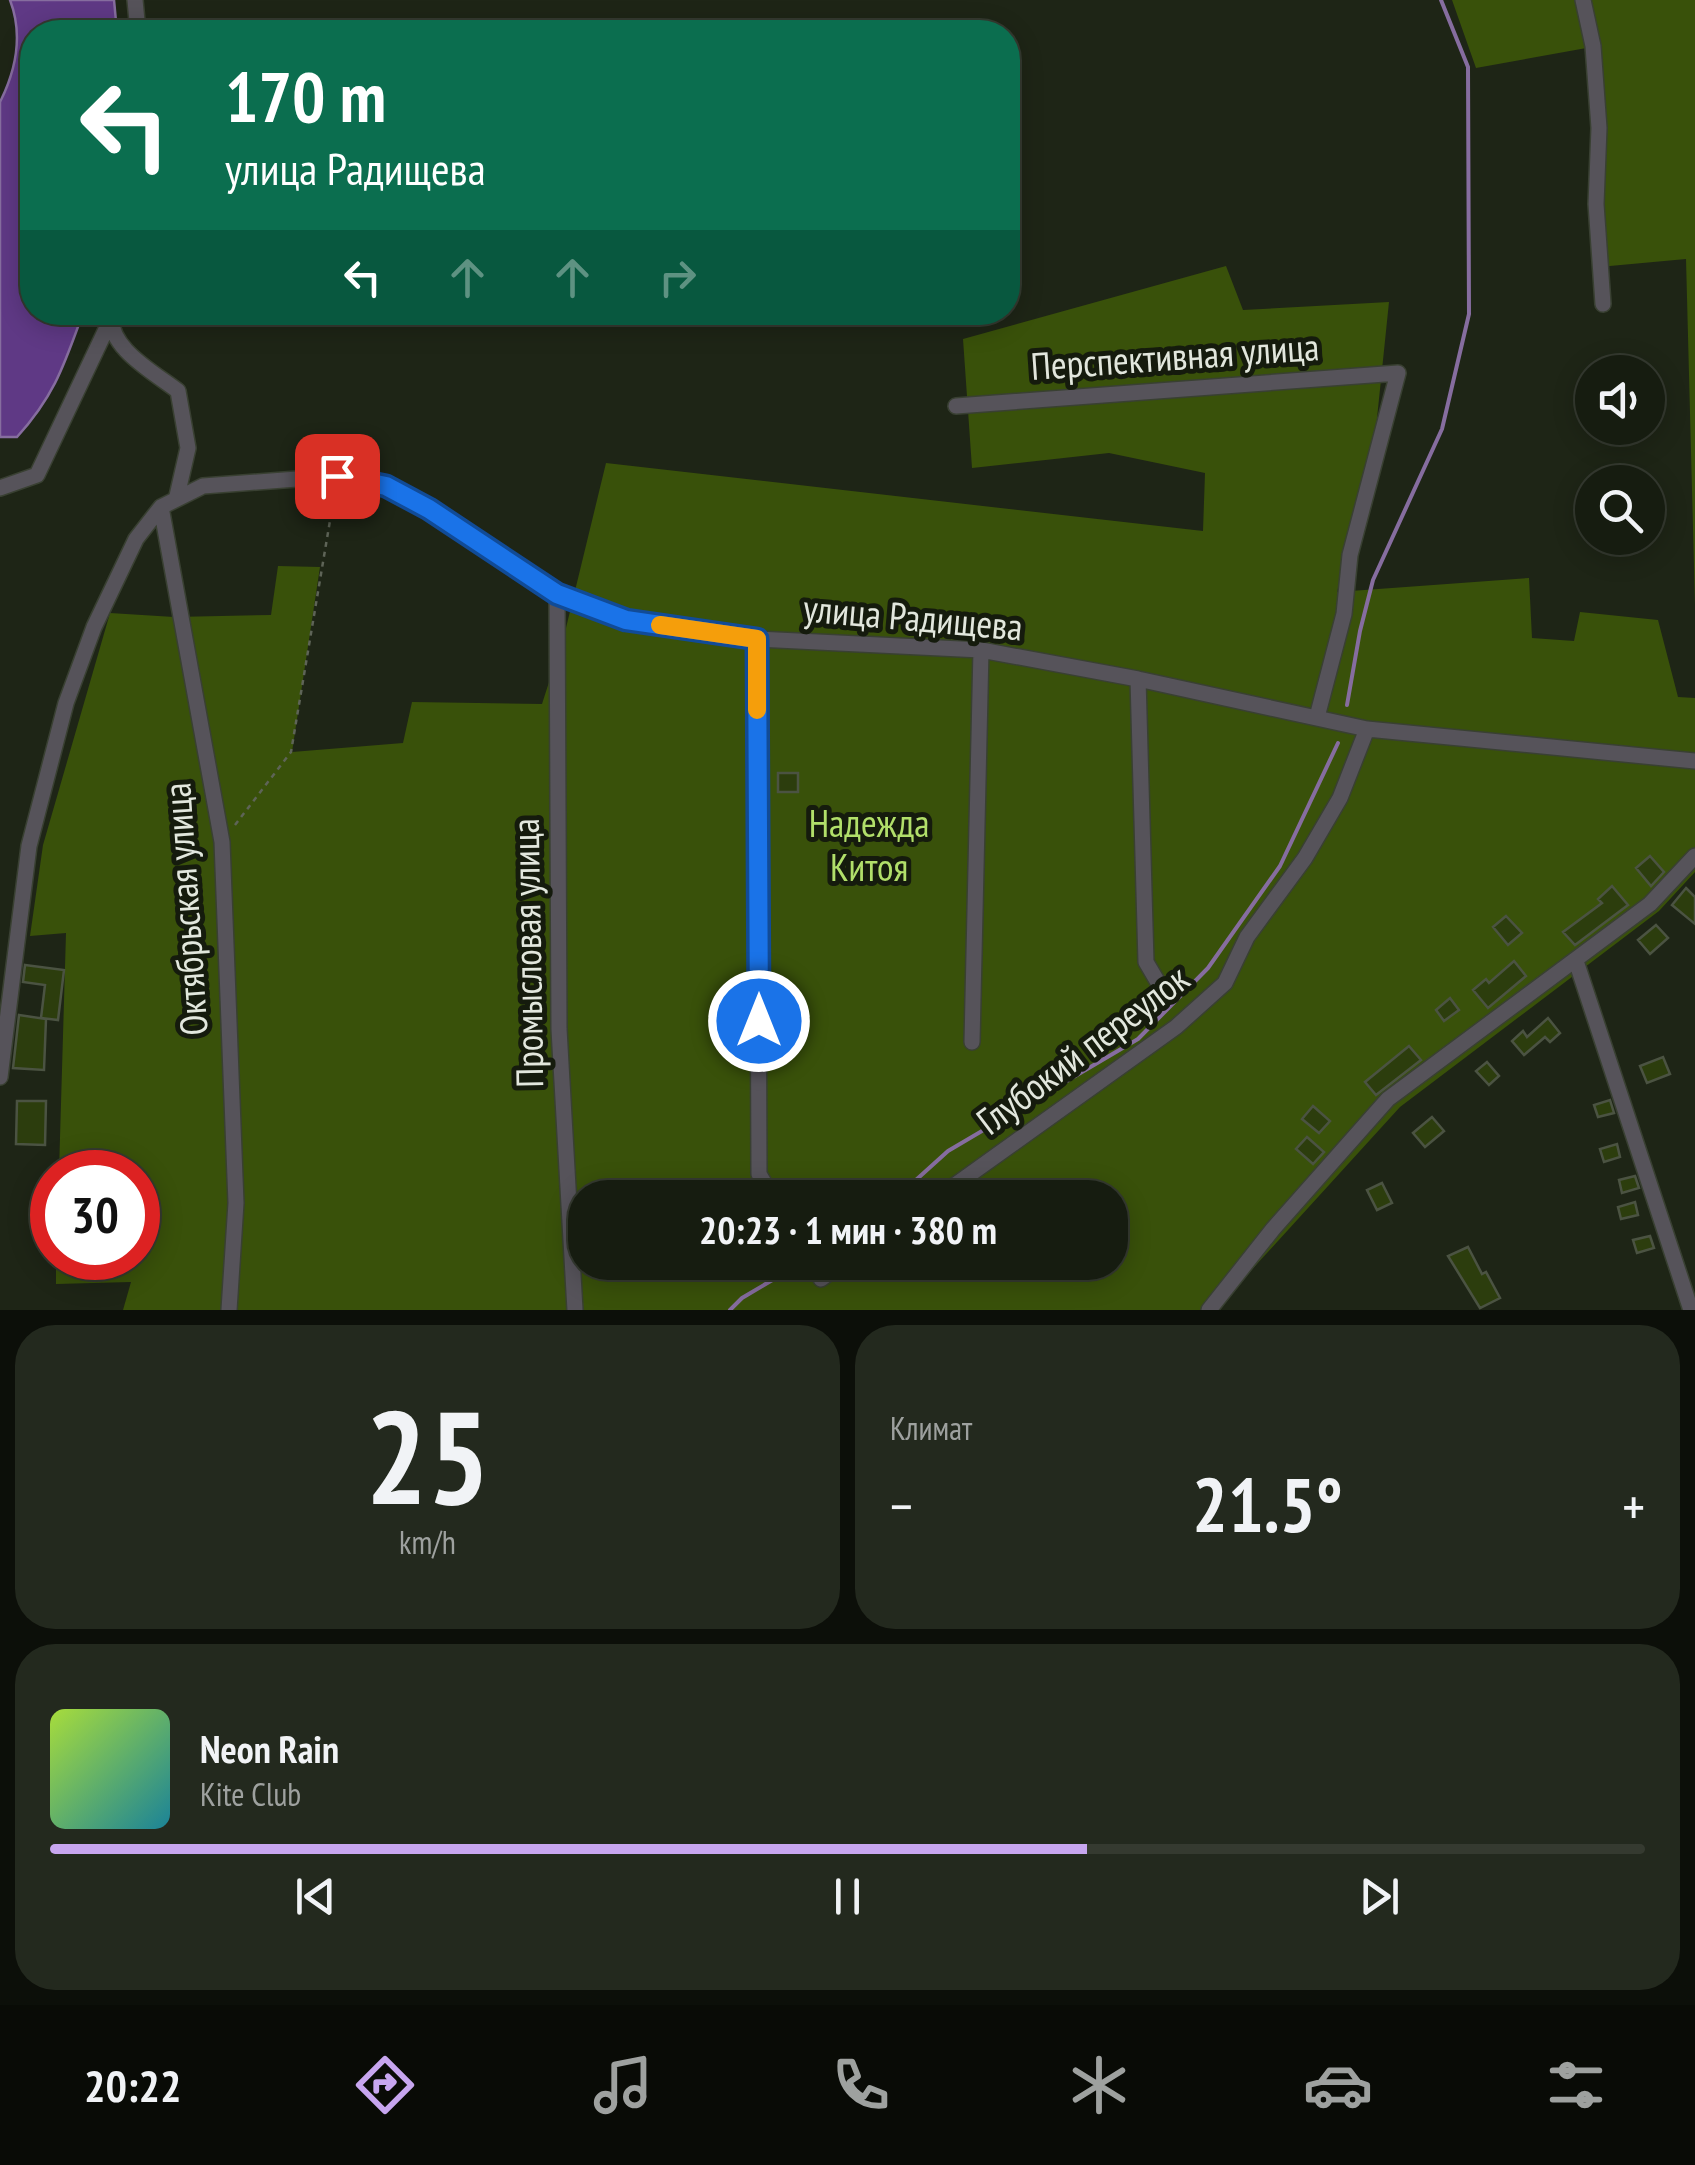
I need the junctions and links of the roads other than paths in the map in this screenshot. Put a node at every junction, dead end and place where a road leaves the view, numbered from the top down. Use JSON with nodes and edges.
{"nodes":[{"id":1,"x":1583,"y":0,"type":"edge"},
{"id":2,"x":1604,"y":304,"type":"dead end"},
{"id":3,"x":107,"y":325,"type":"edge"},
{"id":4,"x":114,"y":325,"type":"edge"},
{"id":5,"x":956,"y":406,"type":"dead end"},
{"id":6,"x":0,"y":488,"type":"edge"},
{"id":7,"x":177,"y":496,"type":"junction"},
{"id":8,"x":162,"y":507,"type":"junction"},
{"id":9,"x":557,"y":594,"type":"junction"},
{"id":10,"x":757,"y":639,"type":"junction"},
{"id":11,"x":981,"y":650,"type":"junction"},
{"id":12,"x":1138,"y":679,"type":"junction"},
{"id":13,"x":1317,"y":717,"type":"junction"},
{"id":14,"x":1367,"y":729,"type":"junction"},
{"id":15,"x":1695,"y":761,"type":"edge"},
{"id":16,"x":1695,"y":856,"type":"edge"},
{"id":17,"x":1576,"y":961,"type":"junction"},
{"id":18,"x":1166,"y":996,"type":"dead end"},
{"id":19,"x":972,"y":1042,"type":"dead end"},
{"id":20,"x":0,"y":1078,"type":"edge"},
{"id":21,"x":763,"y":1180,"type":"edge"},
{"id":22,"x":962,"y":1180,"type":"edge"},
{"id":23,"x":229,"y":1310,"type":"edge"},
{"id":24,"x":575,"y":1310,"type":"edge"},
{"id":25,"x":1208,"y":1310,"type":"edge"},
{"id":26,"x":1691,"y":1310,"type":"edge"}],
"edges":[{"from":1,"to":2,"type":"street"},
{"from":3,"to":6,"type":"street"},
{"from":4,"to":7,"type":"street"},
{"from":5,"to":13,"type":"street","name":"Перспективная улица"},
{"from":7,"to":8,"type":"street","name":"улица Радищева"},
{"from":7,"to":9,"type":"street","name":"улица Радищева"},
{"from":8,"to":20,"type":"street","name":"улица Радищева"},
{"from":8,"to":23,"type":"street","name":"Октябрьская улица"},
{"from":9,"to":10,"type":"street","name":"улица Радищева"},
{"from":9,"to":24,"type":"street","name":"Промысловая улица"},
{"from":10,"to":11,"type":"street","name":"улица Радищева"},
{"from":10,"to":21,"type":"street"},
{"from":11,"to":12,"type":"street","name":"улица Радищева"},
{"from":11,"to":19,"type":"street"},
{"from":12,"to":13,"type":"street","name":"улица Радищева"},
{"from":12,"to":18,"type":"street"},
{"from":13,"to":14,"type":"street","name":"улица Радищева"},
{"from":14,"to":15,"type":"street","name":"улица Радищева"},
{"from":14,"to":22,"type":"street","name":"Глубокий переулок"},
{"from":16,"to":17,"type":"street"},
{"from":17,"to":25,"type":"street"},
{"from":17,"to":26,"type":"street"}]}
